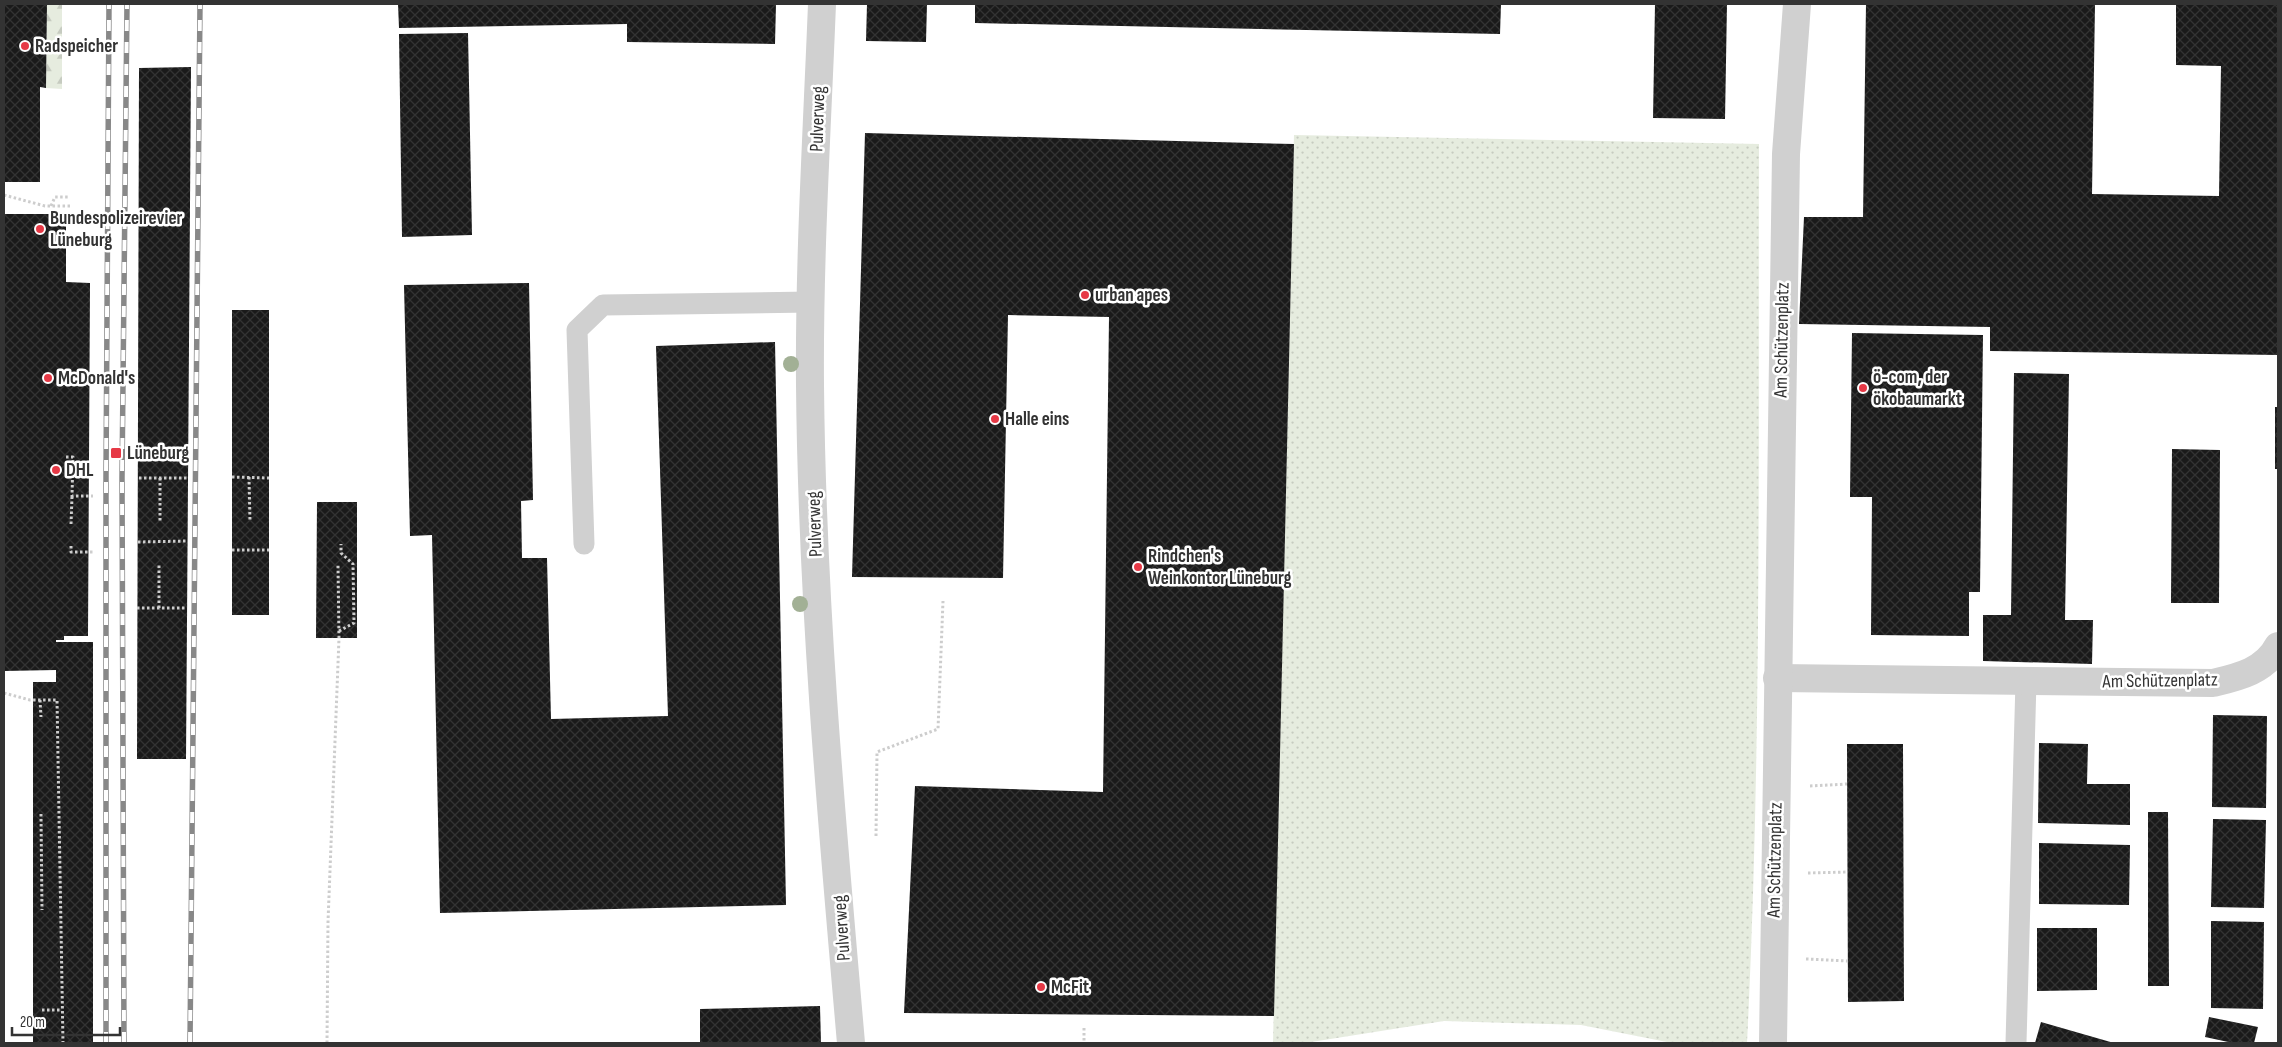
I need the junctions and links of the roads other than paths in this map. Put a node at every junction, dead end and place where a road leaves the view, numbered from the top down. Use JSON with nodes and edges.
{"nodes":[{"id":1,"x":822,"y":4,"type":"edge"},
{"id":2,"x":1797,"y":4,"type":"edge"},
{"id":3,"x":811,"y":302,"type":"junction"},
{"id":4,"x":584,"y":544,"type":"dead end"},
{"id":5,"x":2277,"y":656,"type":"edge"},
{"id":6,"x":1777,"y":678,"type":"junction"},
{"id":7,"x":2026,"y":680,"type":"junction"},
{"id":8,"x":851,"y":1043,"type":"edge"},
{"id":9,"x":1773,"y":1043,"type":"edge"},
{"id":10,"x":2016,"y":1043,"type":"edge"}],
"edges":[{"from":1,"to":3,"type":"street","name":"Pulverweg"},
{"from":2,"to":6,"type":"street","name":"Am Schützenplatz"},
{"from":3,"to":4,"type":"lane"},
{"from":3,"to":8,"type":"street","name":"Pulverweg"},
{"from":5,"to":7,"type":"street","name":"Am Schützenplatz"},
{"from":6,"to":7,"type":"street","name":"Am Schützenplatz"},
{"from":6,"to":9,"type":"street","name":"Am Schützenplatz"},
{"from":7,"to":10,"type":"lane"}]}
